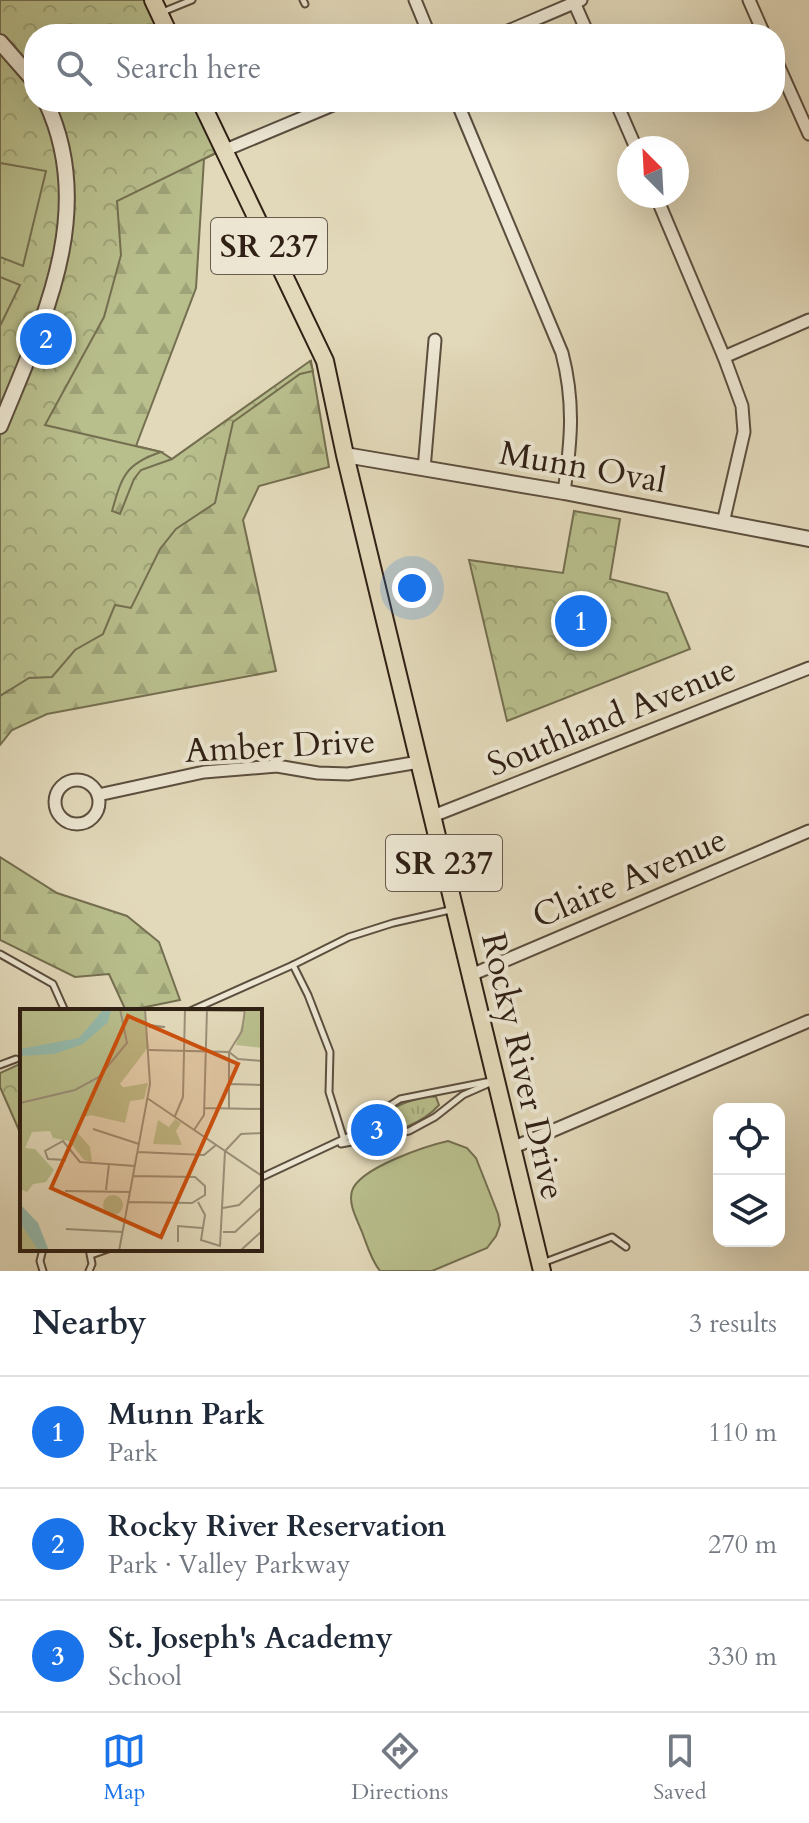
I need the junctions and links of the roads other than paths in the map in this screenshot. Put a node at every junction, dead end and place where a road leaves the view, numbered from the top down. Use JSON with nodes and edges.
{"nodes":[{"id":1,"x":192,"y":0,"type":"edge"},
{"id":2,"x":415,"y":0,"type":"edge"},
{"id":3,"x":749,"y":0,"type":"edge"},
{"id":4,"x":576,"y":1,"type":"edge"},
{"id":5,"x":157,"y":4,"type":"edge"},
{"id":6,"x":165,"y":24,"type":"edge"},
{"id":7,"x":425,"y":24,"type":"edge"},
{"id":8,"x":524,"y":24,"type":"edge"},
{"id":9,"x":584,"y":24,"type":"edge"},
{"id":10,"x":760,"y":24,"type":"edge"},
{"id":11,"x":0,"y":42,"type":"edge"},
{"id":12,"x":24,"y":70,"type":"edge"},
{"id":13,"x":785,"y":80,"type":"edge"},
{"id":14,"x":50,"y":112,"type":"edge"},
{"id":15,"x":205,"y":112,"type":"edge"},
{"id":16,"x":316,"y":112,"type":"edge"},
{"id":17,"x":461,"y":112,"type":"edge"},
{"id":18,"x":620,"y":112,"type":"edge"},
{"id":19,"x":809,"y":134,"type":"edge"},
{"id":20,"x":631,"y":136,"type":"edge"},
{"id":21,"x":223,"y":151,"type":"junction"},
{"id":22,"x":661,"y":208,"type":"edge"},
{"id":23,"x":809,"y":320,"type":"edge"},
{"id":24,"x":435,"y":340,"type":"dead end"},
{"id":25,"x":724,"y":357,"type":"junction"},
{"id":26,"x":0,"y":426,"type":"edge"},
{"id":27,"x":345,"y":455,"type":"junction"},
{"id":28,"x":424,"y":469,"type":"junction"},
{"id":29,"x":564,"y":492,"type":"junction"},
{"id":30,"x":723,"y":523,"type":"junction"},
{"id":31,"x":809,"y":539,"type":"edge"},
{"id":32,"x":809,"y":668,"type":"edge"},
{"id":33,"x":419,"y":762,"type":"junction"},
{"id":34,"x":98,"y":795,"type":"junction"},
{"id":35,"x":433,"y":816,"type":"junction"},
{"id":36,"x":809,"y":831,"type":"edge"},
{"id":37,"x":455,"y":909,"type":"junction"},
{"id":38,"x":0,"y":954,"type":"edge"},
{"id":39,"x":293,"y":965,"type":"junction"},
{"id":40,"x":471,"y":975,"type":"junction"},
{"id":41,"x":64,"y":1009,"type":"edge"},
{"id":42,"x":194,"y":1009,"type":"edge"},
{"id":43,"x":809,"y":1021,"type":"edge"},
{"id":44,"x":16,"y":1059,"type":"dead end"},
{"id":45,"x":0,"y":1065,"type":"edge"},
{"id":46,"x":496,"y":1080,"type":"junction"},
{"id":47,"x":344,"y":1140,"type":"junction"},
{"id":48,"x":334,"y":1146,"type":"junction"},
{"id":49,"x":512,"y":1148,"type":"junction"},
{"id":50,"x":262,"y":1177,"type":"edge"},
{"id":51,"x":626,"y":1247,"type":"dead end"},
{"id":52,"x":42,"y":1251,"type":"edge"},
{"id":53,"x":90,"y":1252,"type":"edge"},
{"id":54,"x":541,"y":1268,"type":"edge"},
{"id":55,"x":43,"y":1271,"type":"edge"},
{"id":56,"x":89,"y":1271,"type":"edge"}],
"edges":[{"from":1,"to":5,"type":"lane"},
{"from":2,"to":7,"type":"street"},
{"from":3,"to":10,"type":"street"},
{"from":4,"to":8,"type":"street"},
{"from":4,"to":9,"type":"street"},
{"from":5,"to":6,"type":"main road"},
{"from":11,"to":12,"type":"street"},
{"from":13,"to":19,"type":"street"},
{"from":14,"to":26,"type":"street"},
{"from":15,"to":21,"type":"main road","name":"Rocky River Drive","number":"SR 237"},
{"from":16,"to":21,"type":"street"},
{"from":17,"to":29,"type":"street"},
{"from":18,"to":20,"type":"street"},
{"from":21,"to":27,"type":"main road","name":"Rocky River Drive","number":"SR 237"},
{"from":22,"to":25,"type":"street"},
{"from":23,"to":25,"type":"street"},
{"from":24,"to":28,"type":"street"},
{"from":25,"to":30,"type":"street"},
{"from":27,"to":28,"type":"street","name":"Munn Oval"},
{"from":27,"to":33,"type":"main road","name":"Rocky River Drive","number":"SR 237"},
{"from":28,"to":29,"type":"street","name":"Munn Oval"},
{"from":29,"to":30,"type":"street","name":"Munn Oval"},
{"from":30,"to":31,"type":"street","name":"Munn Oval"},
{"from":32,"to":35,"type":"street","name":"Southland Avenue"},
{"from":33,"to":34,"type":"street","name":"Amber Drive"},
{"from":33,"to":35,"type":"main road","name":"Rocky River Drive","number":"SR 237"},
{"from":34,"to":34,"type":"street"},
{"from":35,"to":37,"type":"main road","name":"Rocky River Drive","number":"SR 237"},
{"from":36,"to":40,"type":"street","name":"Claire Avenue"},
{"from":37,"to":39,"type":"lane"},
{"from":37,"to":40,"type":"main road","name":"Rocky River Drive","number":"SR 237"},
{"from":38,"to":41,"type":"lane"},
{"from":39,"to":42,"type":"lane"},
{"from":39,"to":47,"type":"lane"},
{"from":40,"to":46,"type":"main road","name":"Rocky River Drive","number":"SR 237"},
{"from":43,"to":49,"type":"street"},
{"from":44,"to":45,"type":"lane"},
{"from":46,"to":47,"type":"lane"},
{"from":46,"to":48,"type":"lane"},
{"from":46,"to":49,"type":"main road","name":"Rocky River Drive","number":"SR 237"},
{"from":47,"to":48,"type":"lane"},
{"from":48,"to":50,"type":"lane"},
{"from":49,"to":54,"type":"main road","name":"Rocky River Drive","number":"SR 237"},
{"from":51,"to":54,"type":"lane"},
{"from":52,"to":55,"type":"lane"},
{"from":53,"to":56,"type":"lane"}]}
